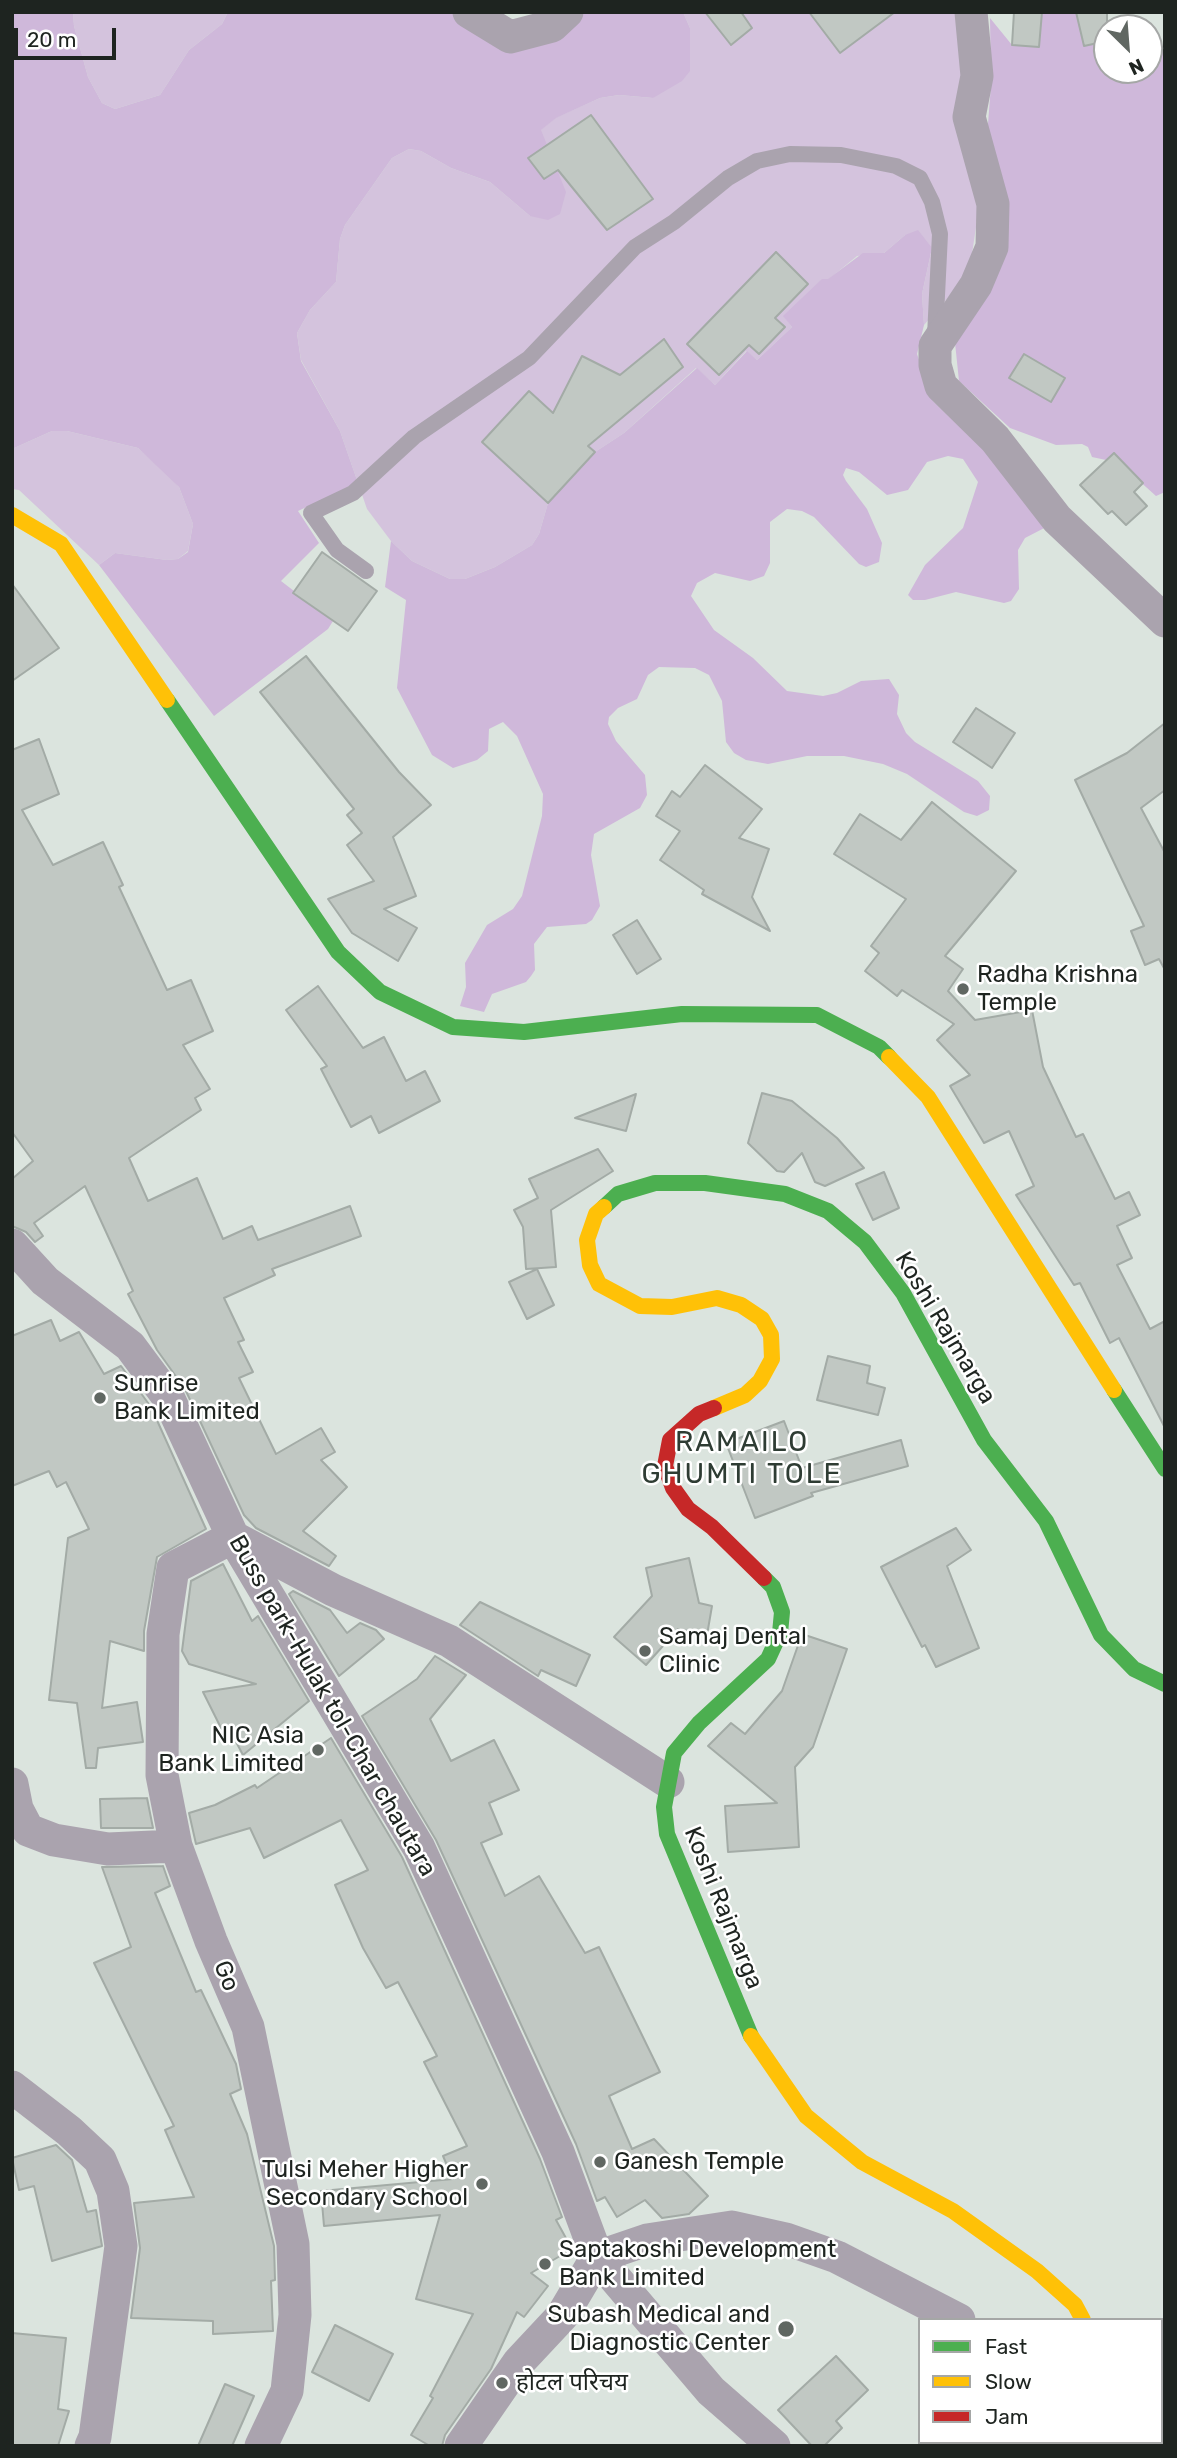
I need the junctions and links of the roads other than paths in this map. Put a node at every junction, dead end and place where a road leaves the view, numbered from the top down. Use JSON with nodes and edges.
{"nodes":[{"id":1,"x":469,"y":12,"type":"edge"},
{"id":2,"x":567,"y":12,"type":"edge"},
{"id":3,"x":971,"y":12,"type":"edge"},
{"id":4,"x":935,"y":346,"type":"junction"},
{"id":5,"x":12,"y":515,"type":"edge"},
{"id":6,"x":366,"y":571,"type":"dead end"},
{"id":7,"x":1165,"y":621,"type":"edge"},
{"id":8,"x":12,"y":1245,"type":"edge"},
{"id":9,"x":1165,"y":1469,"type":"edge"},
{"id":10,"x":233,"y":1538,"type":"junction"},
{"id":11,"x":1165,"y":1684,"type":"edge"},
{"id":12,"x":668,"y":1782,"type":"junction"},
{"id":13,"x":12,"y":1784,"type":"edge"},
{"id":14,"x":176,"y":1846,"type":"junction"},
{"id":15,"x":12,"y":2087,"type":"edge"},
{"id":16,"x":597,"y":2257,"type":"junction"},
{"id":17,"x":955,"y":2318,"type":"edge"},
{"id":18,"x":1082,"y":2318,"type":"edge"},
{"id":19,"x":91,"y":2446,"type":"edge"},
{"id":20,"x":261,"y":2446,"type":"edge"},
{"id":21,"x":461,"y":2446,"type":"edge"},
{"id":22,"x":774,"y":2446,"type":"edge"}],
"edges":[{"from":1,"to":2,"type":"street"},
{"from":3,"to":4,"type":"street"},
{"from":4,"to":6,"type":"lane"},
{"from":4,"to":7,"type":"street"},
{"from":5,"to":9,"type":"main road"},
{"from":8,"to":10,"type":"street","name":"Buss park-Hulak tol-Char chautara"},
{"from":10,"to":12,"type":"street"},
{"from":10,"to":14,"type":"street","name":"Go"},
{"from":10,"to":16,"type":"street","name":"Buss park-Hulak tol-Char chautara"},
{"from":11,"to":12,"type":"main road","name":"Koshi Rajmarga"},
{"from":12,"to":18,"type":"main road","name":"Koshi Rajmarga"},
{"from":13,"to":14,"type":"street"},
{"from":14,"to":20,"type":"street","name":"Go"},
{"from":15,"to":19,"type":"street"},
{"from":16,"to":17,"type":"street"},
{"from":16,"to":21,"type":"street"},
{"from":16,"to":22,"type":"street","name":"Buss park-Hulak tol-Char chautara"}]}
